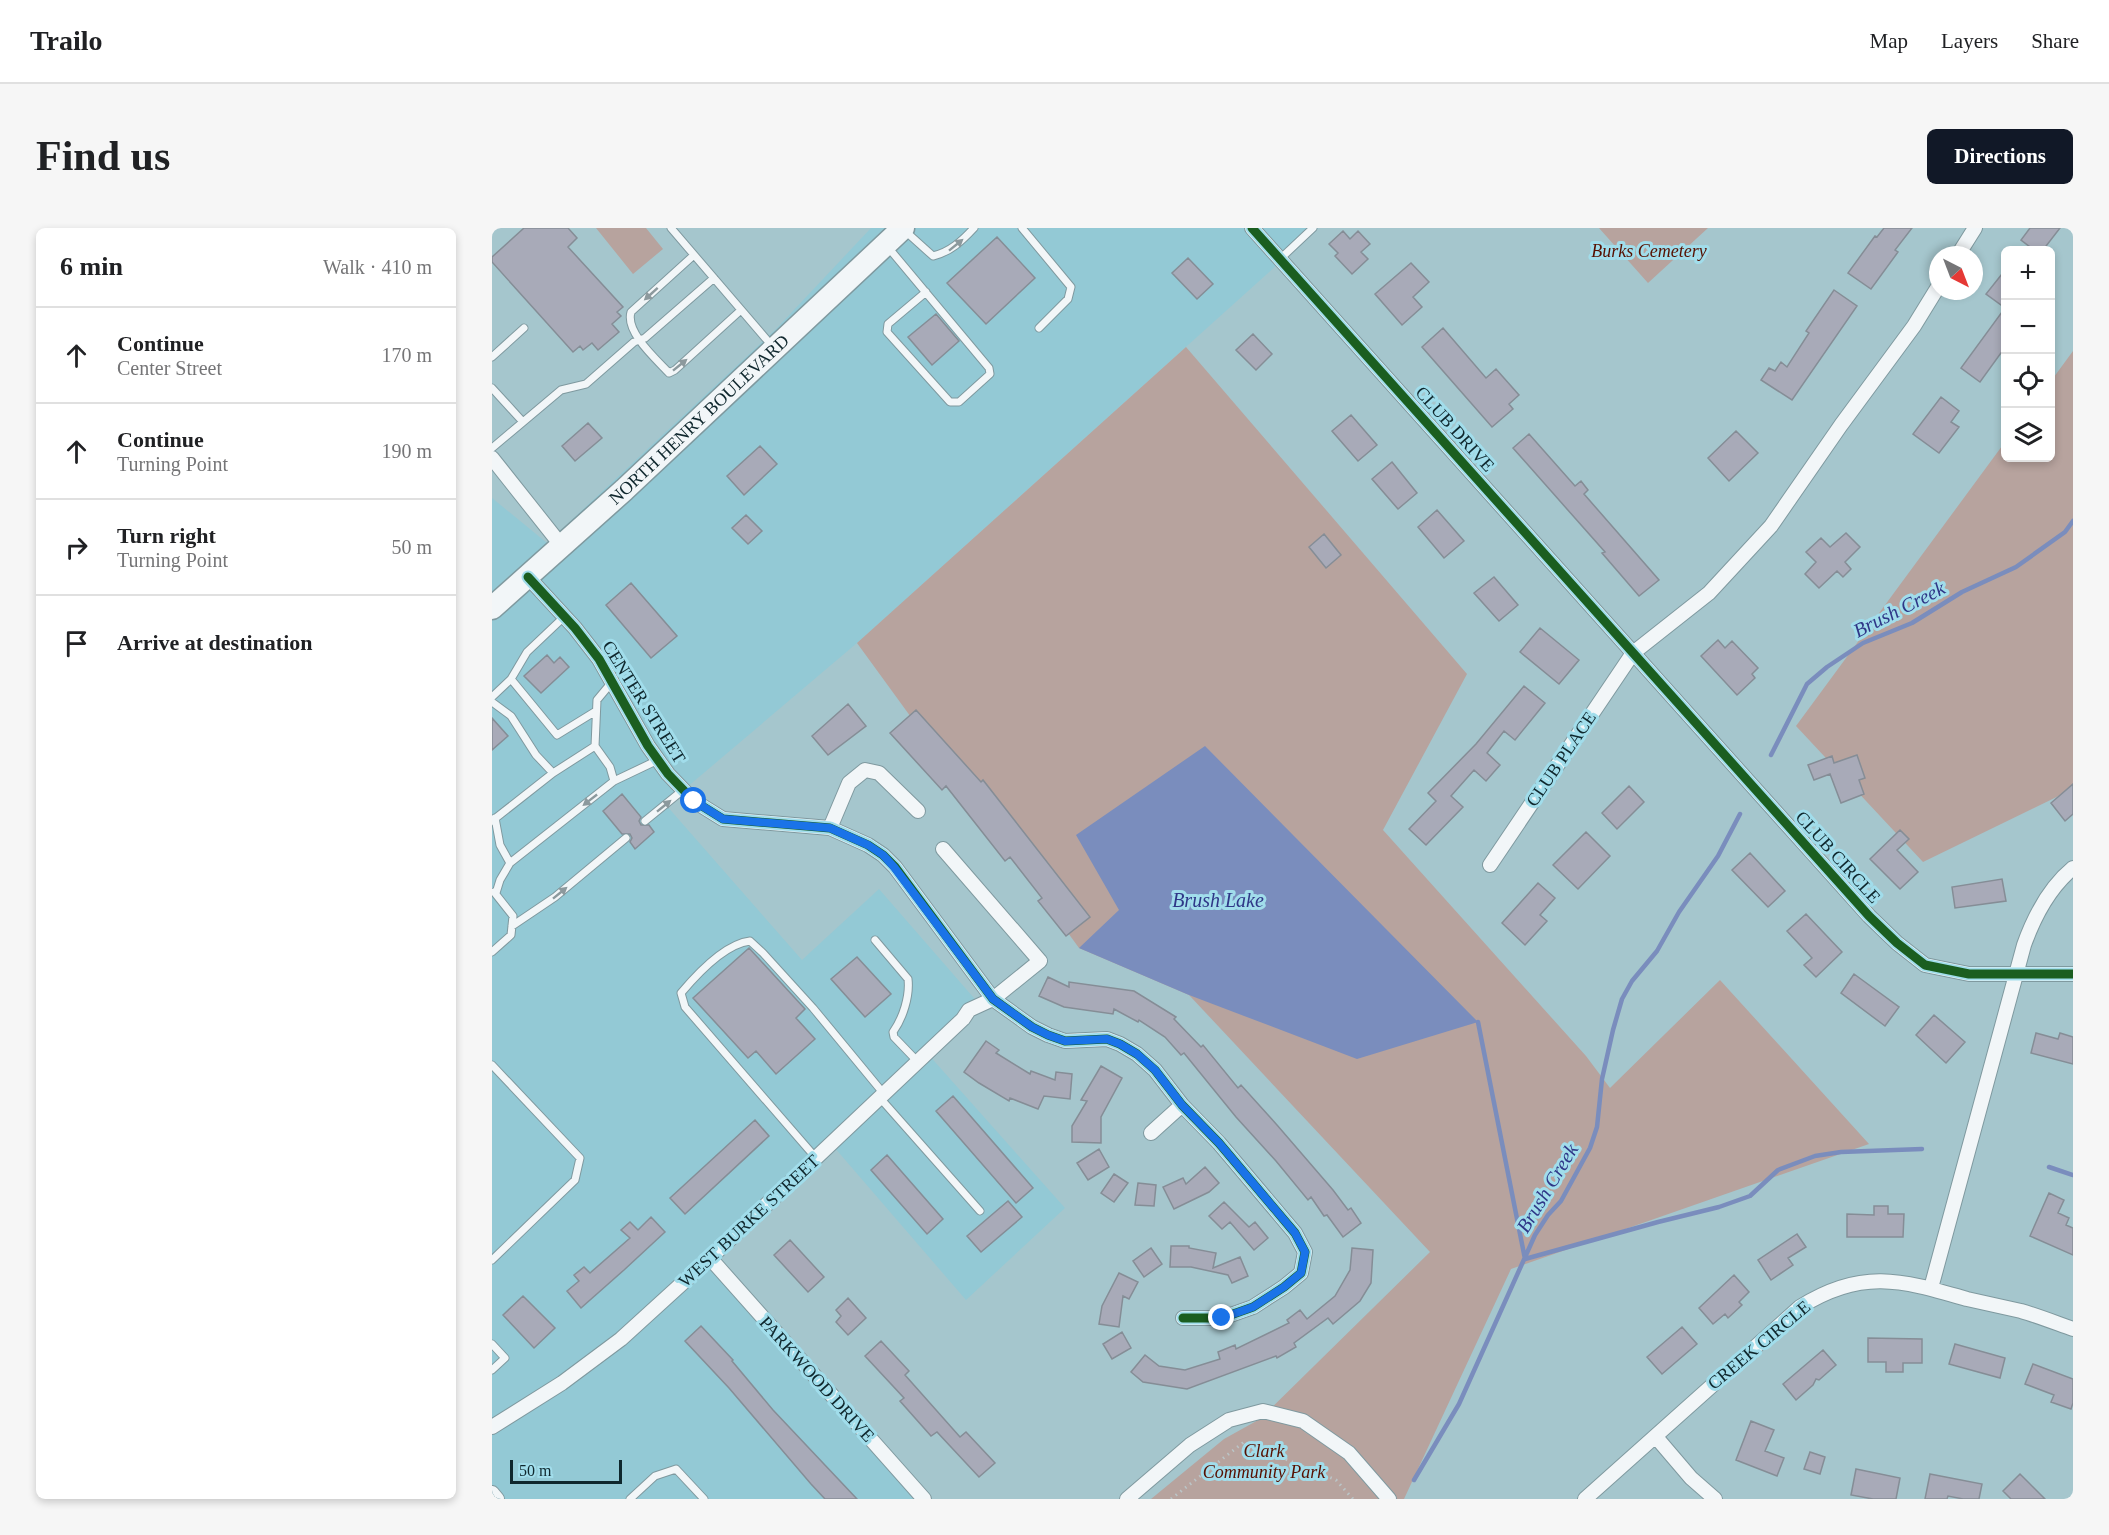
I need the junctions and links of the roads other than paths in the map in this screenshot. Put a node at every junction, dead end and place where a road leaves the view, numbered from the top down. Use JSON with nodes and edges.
{"nodes":[{"id":1,"x":671,"y":228,"type":"edge"},
{"id":2,"x":974,"y":228,"type":"edge"},
{"id":3,"x":1022,"y":228,"type":"edge"},
{"id":4,"x":1252,"y":228,"type":"edge"},
{"id":5,"x":1313,"y":228,"type":"edge"},
{"id":6,"x":1975,"y":228,"type":"edge"},
{"id":7,"x":897,"y":233,"type":"edge"},
{"id":8,"x":1964,"y":246,"type":"edge"},
{"id":9,"x":694,"y":255,"type":"junction"},
{"id":10,"x":1280,"y":259,"type":"junction"},
{"id":11,"x":714,"y":278,"type":"junction"},
{"id":12,"x":926,"y":292,"type":"junction"},
{"id":13,"x":1930,"y":300,"type":"edge"},
{"id":14,"x":741,"y":310,"type":"junction"},
{"id":15,"x":524,"y":328,"type":"dead end"},
{"id":16,"x":1039,"y":328,"type":"dead end"},
{"id":17,"x":639,"y":339,"type":"junction"},
{"id":18,"x":774,"y":349,"type":"junction"},
{"id":19,"x":492,"y":357,"type":"edge"},
{"id":20,"x":492,"y":388,"type":"edge"},
{"id":21,"x":523,"y":422,"type":"junction"},
{"id":22,"x":492,"y":448,"type":"edge"},
{"id":23,"x":492,"y":458,"type":"edge"},
{"id":24,"x":561,"y":545,"type":"junction"},
{"id":25,"x":528,"y":577,"type":"junction"},
{"id":26,"x":492,"y":608,"type":"edge"},
{"id":27,"x":565,"y":616,"type":"junction"},
{"id":28,"x":1633,"y":653,"type":"junction"},
{"id":29,"x":511,"y":679,"type":"junction"},
{"id":30,"x":612,"y":682,"type":"junction"},
{"id":31,"x":492,"y":699,"type":"edge"},
{"id":32,"x":596,"y":711,"type":"junction"},
{"id":33,"x":595,"y":746,"type":"junction"},
{"id":34,"x":658,"y":760,"type":"junction"},
{"id":35,"x":553,"y":773,"type":"junction"},
{"id":36,"x":614,"y":781,"type":"junction"},
{"id":37,"x":683,"y":790,"type":"junction"},
{"id":38,"x":918,"y":811,"type":"dead end"},
{"id":39,"x":494,"y":820,"type":"edge"},
{"id":40,"x":645,"y":821,"type":"dead end"},
{"id":41,"x":830,"y":828,"type":"junction"},
{"id":42,"x":626,"y":838,"type":"dead end"},
{"id":43,"x":943,"y":849,"type":"dead end"},
{"id":44,"x":510,"y":863,"type":"junction"},
{"id":45,"x":1490,"y":865,"type":"dead end"},
{"id":46,"x":2073,"y":868,"type":"edge"},
{"id":47,"x":494,"y":891,"type":"edge"},
{"id":48,"x":512,"y":926,"type":"junction"},
{"id":49,"x":875,"y":940,"type":"dead end"},
{"id":50,"x":492,"y":952,"type":"edge"},
{"id":51,"x":2014,"y":974,"type":"junction"},
{"id":52,"x":2073,"y":974,"type":"edge"},
{"id":53,"x":993,"y":999,"type":"junction"},
{"id":54,"x":918,"y":1062,"type":"junction"},
{"id":55,"x":492,"y":1065,"type":"edge"},
{"id":56,"x":882,"y":1096,"type":"junction"},
{"id":57,"x":1182,"y":1105,"type":"junction"},
{"id":58,"x":1151,"y":1133,"type":"dead end"},
{"id":59,"x":816,"y":1158,"type":"junction"},
{"id":60,"x":980,"y":1210,"type":"dead end"},
{"id":61,"x":710,"y":1258,"type":"junction"},
{"id":62,"x":492,"y":1260,"type":"edge"},
{"id":63,"x":1931,"y":1288,"type":"junction"},
{"id":64,"x":1183,"y":1318,"type":"dead end"},
{"id":65,"x":2073,"y":1329,"type":"edge"},
{"id":66,"x":492,"y":1344,"type":"edge"},
{"id":67,"x":492,"y":1370,"type":"edge"},
{"id":68,"x":492,"y":1427,"type":"edge"},
{"id":69,"x":1656,"y":1437,"type":"junction"},
{"id":70,"x":492,"y":1493,"type":"edge"},
{"id":71,"x":497,"y":1499,"type":"edge"},
{"id":72,"x":630,"y":1499,"type":"edge"},
{"id":73,"x":704,"y":1499,"type":"edge"},
{"id":74,"x":924,"y":1499,"type":"edge"},
{"id":75,"x":1127,"y":1499,"type":"edge"},
{"id":76,"x":1389,"y":1499,"type":"edge"},
{"id":77,"x":1585,"y":1499,"type":"edge"},
{"id":78,"x":1715,"y":1499,"type":"edge"}],
"edges":[{"from":1,"to":9,"type":"lane"},
{"from":7,"to":2,"type":"lane","one_way":true},
{"from":3,"to":16,"type":"lane"},
{"from":4,"to":10,"type":"street","name":"CLUB DRIVE"},
{"from":5,"to":10,"type":"lane"},
{"from":6,"to":8,"type":"street"},
{"from":7,"to":12,"type":"lane"},
{"from":7,"to":18,"type":"highway","name":"NORTH HENRY BOULEVARD"},
{"from":9,"to":11,"type":"lane"},
{"from":9,"to":17,"type":"lane","one_way":true},
{"from":10,"to":28,"type":"street","name":"CLUB DRIVE"},
{"from":11,"to":14,"type":"lane"},
{"from":11,"to":17,"type":"lane"},
{"from":12,"to":12,"type":"lane"},
{"from":13,"to":28,"type":"street"},
{"from":17,"to":14,"type":"lane","one_way":true},
{"from":14,"to":18,"type":"lane"},
{"from":15,"to":19,"type":"lane"},
{"from":17,"to":21,"type":"lane"},
{"from":18,"to":24,"type":"highway","name":"NORTH HENRY BOULEVARD"},
{"from":20,"to":21,"type":"lane"},
{"from":21,"to":22,"type":"lane"},
{"from":23,"to":24,"type":"street"},
{"from":24,"to":25,"type":"highway","name":"NORTH HENRY BOULEVARD"},
{"from":25,"to":26,"type":"highway","name":"NORTH HENRY BOULEVARD"},
{"from":25,"to":27,"type":"street","name":"CENTER STREET"},
{"from":27,"to":29,"type":"lane"},
{"from":27,"to":30,"type":"street","name":"CENTER STREET"},
{"from":28,"to":45,"type":"street","name":"CLUB PLACE"},
{"from":28,"to":51,"type":"street","name":"CLUB CIRCLE"},
{"from":29,"to":31,"type":"lane"},
{"from":29,"to":32,"type":"lane"},
{"from":30,"to":32,"type":"lane"},
{"from":30,"to":34,"type":"street","name":"CENTER STREET"},
{"from":31,"to":35,"type":"lane"},
{"from":32,"to":33,"type":"lane"},
{"from":33,"to":35,"type":"lane"},
{"from":33,"to":36,"type":"lane"},
{"from":34,"to":36,"type":"lane"},
{"from":34,"to":37,"type":"street","name":"CENTER STREET"},
{"from":35,"to":39,"type":"lane"},
{"from":36,"to":44,"type":"lane","one_way":true},
{"from":40,"to":37,"type":"lane","one_way":true},
{"from":37,"to":41,"type":"street","name":"CENTER STREET"},
{"from":38,"to":41,"type":"street"},
{"from":39,"to":44,"type":"lane"},
{"from":41,"to":53,"type":"street","name":"CENTER STREET"},
{"from":48,"to":42,"type":"lane","one_way":true},
{"from":43,"to":53,"type":"street","name":"WEST BURKE STREET"},
{"from":44,"to":47,"type":"lane"},
{"from":46,"to":51,"type":"street"},
{"from":47,"to":48,"type":"lane"},
{"from":48,"to":50,"type":"lane"},
{"from":49,"to":54,"type":"lane"},
{"from":51,"to":52,"type":"street","name":"CLUB CIRCLE"},
{"from":51,"to":63,"type":"street"},
{"from":53,"to":54,"type":"street","name":"WEST BURKE STREET"},
{"from":53,"to":57,"type":"street","name":"CENTER STREET"},
{"from":54,"to":56,"type":"street","name":"WEST BURKE STREET"},
{"from":55,"to":62,"type":"lane"},
{"from":56,"to":59,"type":"street","name":"WEST BURKE STREET"},
{"from":56,"to":59,"type":"lane"},
{"from":56,"to":60,"type":"lane"},
{"from":57,"to":58,"type":"street"},
{"from":57,"to":64,"type":"street","name":"CENTER STREET"},
{"from":59,"to":61,"type":"street","name":"WEST BURKE STREET"},
{"from":61,"to":68,"type":"street","name":"WEST BURKE STREET"},
{"from":61,"to":74,"type":"street","name":"PARKWOOD DRIVE"},
{"from":63,"to":65,"type":"street","name":"CREEK CIRCLE"},
{"from":63,"to":69,"type":"street","name":"CREEK CIRCLE"},
{"from":66,"to":67,"type":"lane"},
{"from":69,"to":77,"type":"street","name":"CREEK CIRCLE"},
{"from":69,"to":78,"type":"street"},
{"from":70,"to":71,"type":"street"},
{"from":72,"to":73,"type":"lane"},
{"from":75,"to":76,"type":"street"}]}
